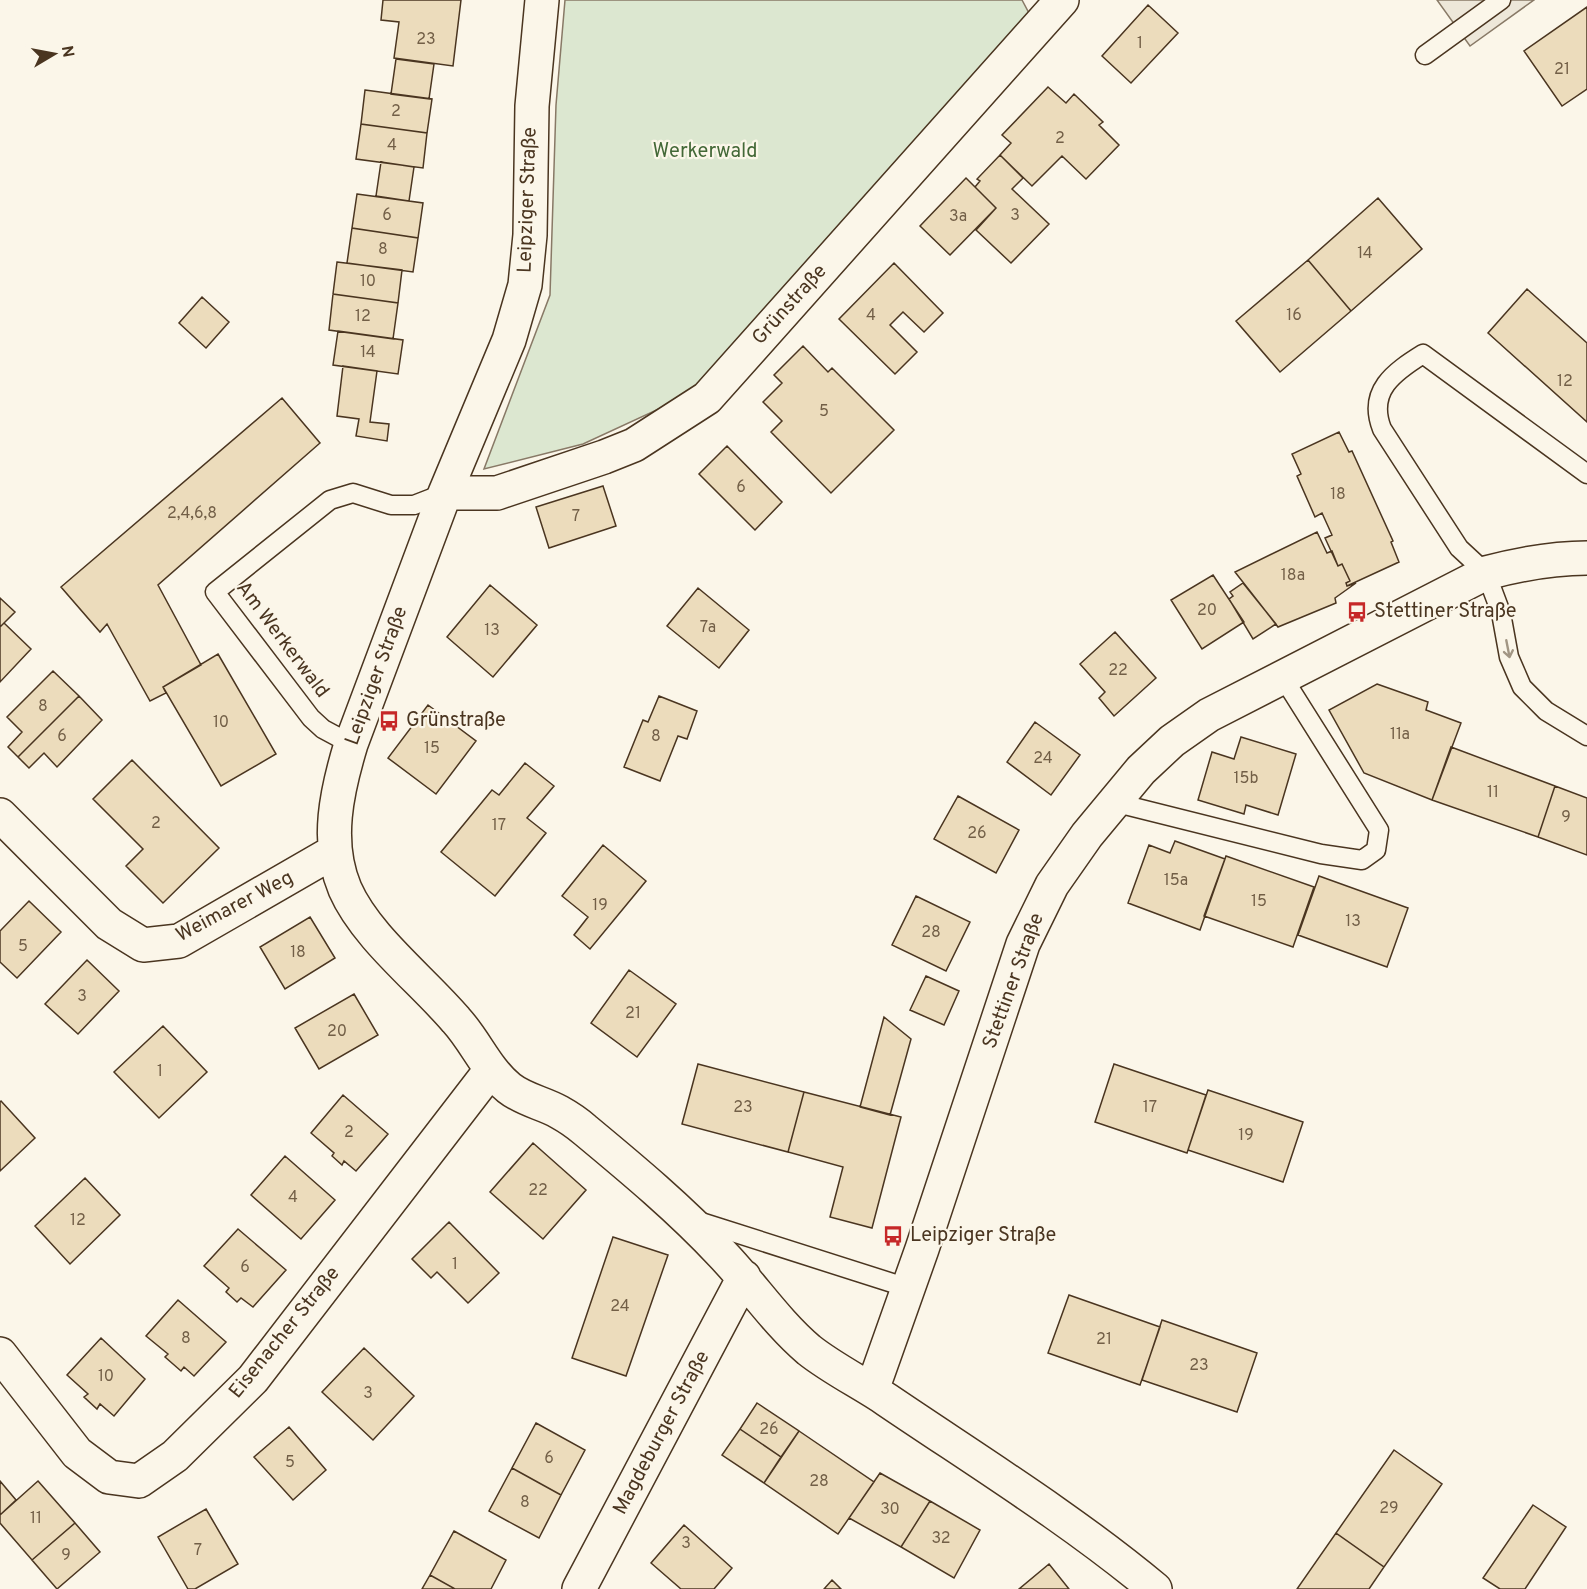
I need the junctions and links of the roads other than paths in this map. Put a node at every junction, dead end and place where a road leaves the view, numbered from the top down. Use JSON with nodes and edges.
{"nodes":[{"id":1,"x":542,"y":0,"type":"edge"},
{"id":2,"x":1062,"y":0,"type":"edge"},
{"id":3,"x":1501,"y":0,"type":"edge"},
{"id":4,"x":1425,"y":55,"type":"dead end"},
{"id":5,"x":1587,"y":474,"type":"edge"},
{"id":6,"x":444,"y":493,"type":"junction"},
{"id":7,"x":1587,"y":558,"type":"edge"},
{"id":8,"x":1486,"y":573,"type":"junction"},
{"id":9,"x":1282,"y":676,"type":"junction"},
{"id":10,"x":1587,"y":736,"type":"edge"},
{"id":11,"x":351,"y":744,"type":"junction"},
{"id":12,"x":1113,"y":802,"type":"junction"},
{"id":13,"x":0,"y":815,"type":"edge"},
{"id":14,"x":335,"y":851,"type":"junction"},
{"id":15,"x":490,"y":1071,"type":"junction"},
{"id":16,"x":689,"y":1218,"type":"junction"},
{"id":17,"x":744,"y":1277,"type":"junction"},
{"id":18,"x":908,"y":1288,"type":"junction"},
{"id":19,"x":0,"y":1354,"type":"edge"},
{"id":20,"x":872,"y":1390,"type":"junction"},
{"id":21,"x":579,"y":1589,"type":"edge"},
{"id":22,"x":1155,"y":1589,"type":"edge"}],
"edges":[{"from":1,"to":6,"type":"street","name":"Leipziger Straße"},
{"from":2,"to":6,"type":"street","name":"Grünstraße"},
{"from":3,"to":4,"type":"lane"},
{"from":5,"to":8,"type":"lane"},
{"from":6,"to":11,"type":"street","name":"Leipziger Straße"},
{"from":6,"to":11,"type":"lane","name":"Am Werkerwald"},
{"from":7,"to":8,"type":"street","name":"Stettiner Straße"},
{"from":8,"to":9,"type":"street","name":"Stettiner Straße"},
{"from":8,"to":10,"type":"lane","one_way":true},
{"from":9,"to":12,"type":"street","name":"Stettiner Straße"},
{"from":9,"to":12,"type":"lane"},
{"from":11,"to":14,"type":"street","name":"Leipziger Straße"},
{"from":12,"to":18,"type":"street","name":"Stettiner Straße"},
{"from":13,"to":14,"type":"street","name":"Weimarer Weg"},
{"from":14,"to":15,"type":"street","name":"Leipziger Straße"},
{"from":15,"to":16,"type":"street","name":"Leipziger Straße"},
{"from":15,"to":19,"type":"street","name":"Eisenacher Straße"},
{"from":16,"to":17,"type":"street","name":"Leipziger Straße"},
{"from":16,"to":18,"type":"lane","name":"Leipziger Straße"},
{"from":17,"to":20,"type":"street","name":"Leipziger Straße"},
{"from":17,"to":21,"type":"street","name":"Magdeburger Straße"},
{"from":18,"to":20,"type":"street","name":"Stettiner Straße"},
{"from":20,"to":22,"type":"street","name":"Leipziger Straße"}]}
